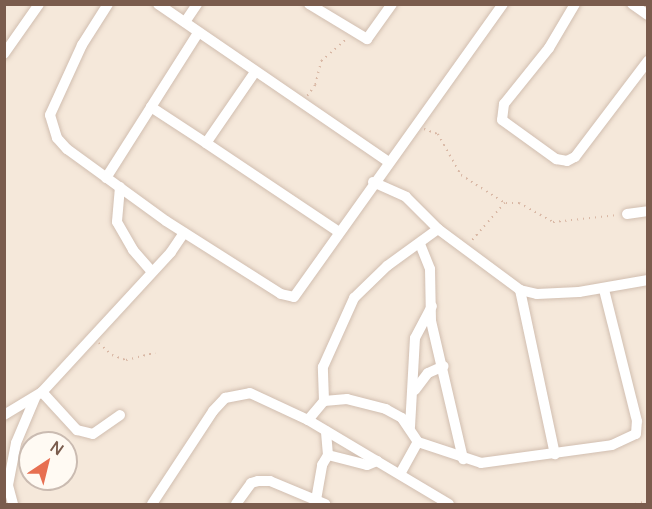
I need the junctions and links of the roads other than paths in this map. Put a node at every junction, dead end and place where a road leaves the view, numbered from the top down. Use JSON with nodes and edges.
{"nodes":[{"id":1,"x":39,"y":4,"type":"edge"},
{"id":2,"x":108,"y":4,"type":"edge"},
{"id":3,"x":158,"y":4,"type":"edge"},
{"id":4,"x":197,"y":4,"type":"edge"},
{"id":5,"x":309,"y":4,"type":"edge"},
{"id":6,"x":392,"y":4,"type":"edge"},
{"id":7,"x":503,"y":4,"type":"edge"},
{"id":8,"x":575,"y":4,"type":"edge"},
{"id":9,"x":632,"y":4,"type":"edge"},
{"id":10,"x":648,"y":15,"type":"edge"},
{"id":11,"x":185,"y":22,"type":"junction"},
{"id":12,"x":198,"y":33,"type":"junction"},
{"id":13,"x":4,"y":54,"type":"edge"},
{"id":14,"x":648,"y":61,"type":"edge"},
{"id":15,"x":255,"y":72,"type":"junction"},
{"id":16,"x":151,"y":107,"type":"junction"},
{"id":17,"x":206,"y":142,"type":"junction"},
{"id":18,"x":387,"y":161,"type":"junction"},
{"id":19,"x":106,"y":178,"type":"junction"},
{"id":20,"x":373,"y":182,"type":"junction"},
{"id":21,"x":120,"y":187,"type":"junction"},
{"id":22,"x":648,"y":211,"type":"edge"},
{"id":23,"x":627,"y":214,"type":"road end"},
{"id":24,"x":438,"y":229,"type":"junction"},
{"id":25,"x":183,"y":232,"type":"junction"},
{"id":26,"x":339,"y":232,"type":"junction"},
{"id":27,"x":420,"y":244,"type":"junction"},
{"id":28,"x":152,"y":272,"type":"junction"},
{"id":29,"x":648,"y":280,"type":"edge"},
{"id":30,"x":520,"y":290,"type":"junction"},
{"id":31,"x":604,"y":290,"type":"junction"},
{"id":32,"x":432,"y":305,"type":"junction"},
{"id":33,"x":444,"y":366,"type":"junction"},
{"id":34,"x":414,"y":393,"type":"junction"},
{"id":35,"x":39,"y":395,"type":"junction"},
{"id":36,"x":324,"y":400,"type":"junction"},
{"id":37,"x":4,"y":415,"type":"edge"},
{"id":38,"x":120,"y":415,"type":"dead end"},
{"id":39,"x":308,"y":420,"type":"junction"},
{"id":40,"x":410,"y":427,"type":"junction"},
{"id":41,"x":326,"y":431,"type":"junction"},
{"id":42,"x":418,"y":442,"type":"junction"},
{"id":43,"x":555,"y":454,"type":"junction"},
{"id":44,"x":328,"y":455,"type":"junction"},
{"id":45,"x":463,"y":459,"type":"junction"},
{"id":46,"x":377,"y":461,"type":"junction"},
{"id":47,"x":400,"y":474,"type":"junction"},
{"id":48,"x":321,"y":502,"type":"edge"},
{"id":49,"x":13,"y":504,"type":"edge"},
{"id":50,"x":152,"y":504,"type":"edge"},
{"id":51,"x":237,"y":504,"type":"edge"},
{"id":52,"x":449,"y":504,"type":"edge"}],
"edges":[{"from":1,"to":13,"type":"street"},
{"from":2,"to":19,"type":"street"},
{"from":3,"to":11,"type":"street"},
{"from":4,"to":11,"type":"street"},
{"from":5,"to":6,"type":"street"},
{"from":7,"to":18,"type":"street"},
{"from":8,"to":14,"type":"street"},
{"from":9,"to":10,"type":"street"},
{"from":11,"to":12,"type":"street"},
{"from":12,"to":15,"type":"street"},
{"from":12,"to":16,"type":"street"},
{"from":15,"to":17,"type":"street"},
{"from":15,"to":18,"type":"street"},
{"from":16,"to":17,"type":"street"},
{"from":16,"to":19,"type":"street"},
{"from":17,"to":26,"type":"street"},
{"from":18,"to":20,"type":"street"},
{"from":19,"to":21,"type":"street"},
{"from":20,"to":24,"type":"street"},
{"from":20,"to":26,"type":"street"},
{"from":21,"to":25,"type":"street"},
{"from":21,"to":28,"type":"street"},
{"from":22,"to":23,"type":"street"},
{"from":24,"to":27,"type":"street"},
{"from":24,"to":30,"type":"street"},
{"from":25,"to":26,"type":"street"},
{"from":25,"to":28,"type":"street"},
{"from":27,"to":32,"type":"street"},
{"from":27,"to":36,"type":"street"},
{"from":28,"to":35,"type":"street"},
{"from":29,"to":31,"type":"street"},
{"from":30,"to":31,"type":"street"},
{"from":30,"to":43,"type":"street"},
{"from":31,"to":43,"type":"street"},
{"from":32,"to":33,"type":"street"},
{"from":32,"to":34,"type":"street"},
{"from":33,"to":34,"type":"street"},
{"from":33,"to":45,"type":"street"},
{"from":34,"to":40,"type":"street"},
{"from":35,"to":37,"type":"street"},
{"from":35,"to":38,"type":"street"},
{"from":35,"to":49,"type":"street"},
{"from":36,"to":39,"type":"street"},
{"from":36,"to":40,"type":"street"},
{"from":39,"to":41,"type":"street"},
{"from":39,"to":50,"type":"street"},
{"from":40,"to":42,"type":"street"},
{"from":41,"to":44,"type":"street"},
{"from":41,"to":46,"type":"street"},
{"from":42,"to":45,"type":"street"},
{"from":42,"to":47,"type":"street"},
{"from":43,"to":45,"type":"street"},
{"from":44,"to":46,"type":"street"},
{"from":44,"to":48,"type":"street"},
{"from":46,"to":47,"type":"street"},
{"from":47,"to":52,"type":"street"},
{"from":48,"to":51,"type":"street"}]}
